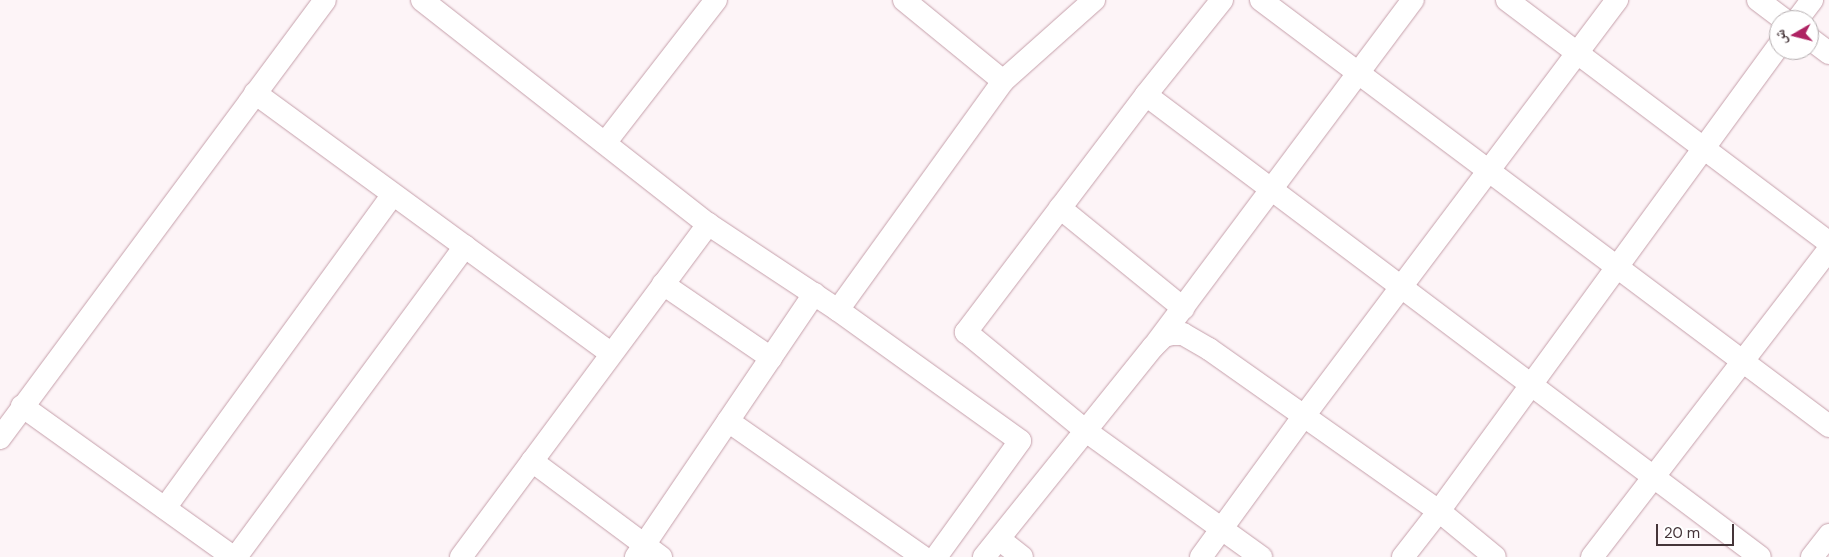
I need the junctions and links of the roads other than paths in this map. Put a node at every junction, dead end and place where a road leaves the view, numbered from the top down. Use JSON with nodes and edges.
{"nodes":[{"id":1,"x":324,"y":0,"type":"edge"},
{"id":2,"x":422,"y":0,"type":"edge"},
{"id":3,"x":716,"y":0,"type":"edge"},
{"id":4,"x":904,"y":0,"type":"edge"},
{"id":5,"x":1094,"y":0,"type":"edge"},
{"id":6,"x":1222,"y":0,"type":"edge"},
{"id":7,"x":1262,"y":0,"type":"edge"},
{"id":8,"x":1413,"y":0,"type":"edge"},
{"id":9,"x":1507,"y":0,"type":"edge"},
{"id":10,"x":1617,"y":0,"type":"edge"},
{"id":11,"x":1758,"y":0,"type":"edge"},
{"id":12,"x":1772,"y":10,"type":"edge"},
{"id":13,"x":1577,"y":53,"type":"junction"},
{"id":14,"x":1769,"y":59,"type":"edge"},
{"id":15,"x":1359,"y":73,"type":"junction"},
{"id":16,"x":1003,"y":81,"type":"junction"},
{"id":17,"x":255,"y":93,"type":"junction"},
{"id":18,"x":1146,"y":95,"type":"junction"},
{"id":19,"x":606,"y":143,"type":"junction"},
{"id":20,"x":1704,"y":148,"type":"junction"},
{"id":21,"x":1489,"y":170,"type":"junction"},
{"id":22,"x":1271,"y":189,"type":"junction"},
{"id":23,"x":392,"y":195,"type":"junction"},
{"id":24,"x":1060,"y":208,"type":"junction"},
{"id":25,"x":708,"y":224,"type":"junction"},
{"id":26,"x":1829,"y":243,"type":"edge"},
{"id":27,"x":465,"y":246,"type":"junction"},
{"id":28,"x":1829,"y":248,"type":"edge"},
{"id":29,"x":1617,"y":267,"type":"junction"},
{"id":30,"x":663,"y":284,"type":"junction"},
{"id":31,"x":1401,"y":287,"type":"junction"},
{"id":32,"x":814,"y":294,"type":"junction"},
{"id":33,"x":1183,"y":308,"type":"junction"},
{"id":34,"x":838,"y":310,"type":"junction"},
{"id":35,"x":1153,"y":347,"type":"junction"},
{"id":36,"x":611,"y":354,"type":"junction"},
{"id":37,"x":771,"y":358,"type":"junction"},
{"id":38,"x":1743,"y":361,"type":"junction"},
{"id":39,"x":1531,"y":385,"type":"junction"},
{"id":40,"x":22,"y":406,"type":"junction"},
{"id":41,"x":1304,"y":416,"type":"junction"},
{"id":42,"x":728,"y":421,"type":"junction"},
{"id":43,"x":1829,"y":426,"type":"edge"},
{"id":44,"x":1086,"y":431,"type":"junction"},
{"id":45,"x":0,"y":438,"type":"edge"},
{"id":46,"x":532,"y":461,"type":"junction"},
{"id":47,"x":1654,"y":477,"type":"junction"},
{"id":48,"x":165,"y":508,"type":"junction"},
{"id":49,"x":1439,"y":512,"type":"junction"},
{"id":50,"x":1222,"y":529,"type":"junction"},
{"id":51,"x":1829,"y":535,"type":"edge"},
{"id":52,"x":999,"y":539,"type":"junction"},
{"id":53,"x":647,"y":553,"type":"edge"},
{"id":54,"x":235,"y":557,"type":"edge"},
{"id":55,"x":461,"y":557,"type":"edge"},
{"id":56,"x":923,"y":557,"type":"edge"},
{"id":57,"x":936,"y":557,"type":"edge"},
{"id":58,"x":984,"y":557,"type":"edge"},
{"id":59,"x":1022,"y":557,"type":"edge"},
{"id":60,"x":1201,"y":557,"type":"edge"},
{"id":61,"x":1261,"y":557,"type":"edge"},
{"id":62,"x":1403,"y":557,"type":"edge"},
{"id":63,"x":1495,"y":557,"type":"edge"},
{"id":64,"x":1592,"y":557,"type":"edge"},
{"id":65,"x":1760,"y":557,"type":"edge"},
{"id":66,"x":1812,"y":557,"type":"edge"}],
"edges":[{"from":1,"to":17,"type":"street"},
{"from":2,"to":19,"type":"street"},
{"from":3,"to":19,"type":"street"},
{"from":4,"to":16,"type":"street"},
{"from":5,"to":16,"type":"street"},
{"from":6,"to":18,"type":"street"},
{"from":7,"to":15,"type":"street"},
{"from":8,"to":15,"type":"street"},
{"from":9,"to":13,"type":"street"},
{"from":10,"to":13,"type":"street"},
{"from":11,"to":12,"type":"street"},
{"from":13,"to":20,"type":"street"},
{"from":13,"to":21,"type":"street"},
{"from":14,"to":20,"type":"street"},
{"from":15,"to":21,"type":"street"},
{"from":15,"to":22,"type":"street"},
{"from":16,"to":34,"type":"street"},
{"from":17,"to":23,"type":"street"},
{"from":17,"to":40,"type":"street"},
{"from":18,"to":22,"type":"street"},
{"from":18,"to":24,"type":"street"},
{"from":19,"to":25,"type":"street"},
{"from":20,"to":26,"type":"street"},
{"from":20,"to":29,"type":"street"},
{"from":21,"to":29,"type":"street"},
{"from":21,"to":31,"type":"street"},
{"from":22,"to":31,"type":"street"},
{"from":22,"to":33,"type":"street"},
{"from":23,"to":27,"type":"street"},
{"from":23,"to":48,"type":"street"},
{"from":24,"to":33,"type":"street"},
{"from":24,"to":44,"type":"street"},
{"from":25,"to":30,"type":"street"},
{"from":25,"to":32,"type":"street"},
{"from":27,"to":36,"type":"street"},
{"from":27,"to":54,"type":"street"},
{"from":28,"to":38,"type":"street"},
{"from":29,"to":38,"type":"street"},
{"from":29,"to":39,"type":"street"},
{"from":30,"to":36,"type":"street"},
{"from":30,"to":37,"type":"street"},
{"from":31,"to":39,"type":"street"},
{"from":31,"to":41,"type":"street"},
{"from":32,"to":34,"type":"street"},
{"from":32,"to":37,"type":"street"},
{"from":33,"to":35,"type":"street"},
{"from":34,"to":57,"type":"street"},
{"from":35,"to":41,"type":"street"},
{"from":35,"to":44,"type":"street"},
{"from":36,"to":46,"type":"street"},
{"from":37,"to":42,"type":"street"},
{"from":38,"to":43,"type":"street"},
{"from":38,"to":47,"type":"street"},
{"from":39,"to":47,"type":"street"},
{"from":39,"to":49,"type":"street"},
{"from":40,"to":45,"type":"street"},
{"from":40,"to":48,"type":"street"},
{"from":41,"to":49,"type":"street"},
{"from":41,"to":50,"type":"street"},
{"from":42,"to":53,"type":"street"},
{"from":42,"to":56,"type":"street"},
{"from":44,"to":50,"type":"street"},
{"from":44,"to":52,"type":"street"},
{"from":46,"to":53,"type":"street"},
{"from":46,"to":55,"type":"street"},
{"from":47,"to":64,"type":"street"},
{"from":47,"to":65,"type":"street"},
{"from":48,"to":54,"type":"street"},
{"from":49,"to":62,"type":"street"},
{"from":49,"to":63,"type":"street"},
{"from":50,"to":60,"type":"street"},
{"from":50,"to":61,"type":"street"},
{"from":51,"to":66,"type":"street"},
{"from":52,"to":58,"type":"street"},
{"from":52,"to":59,"type":"street"}]}
